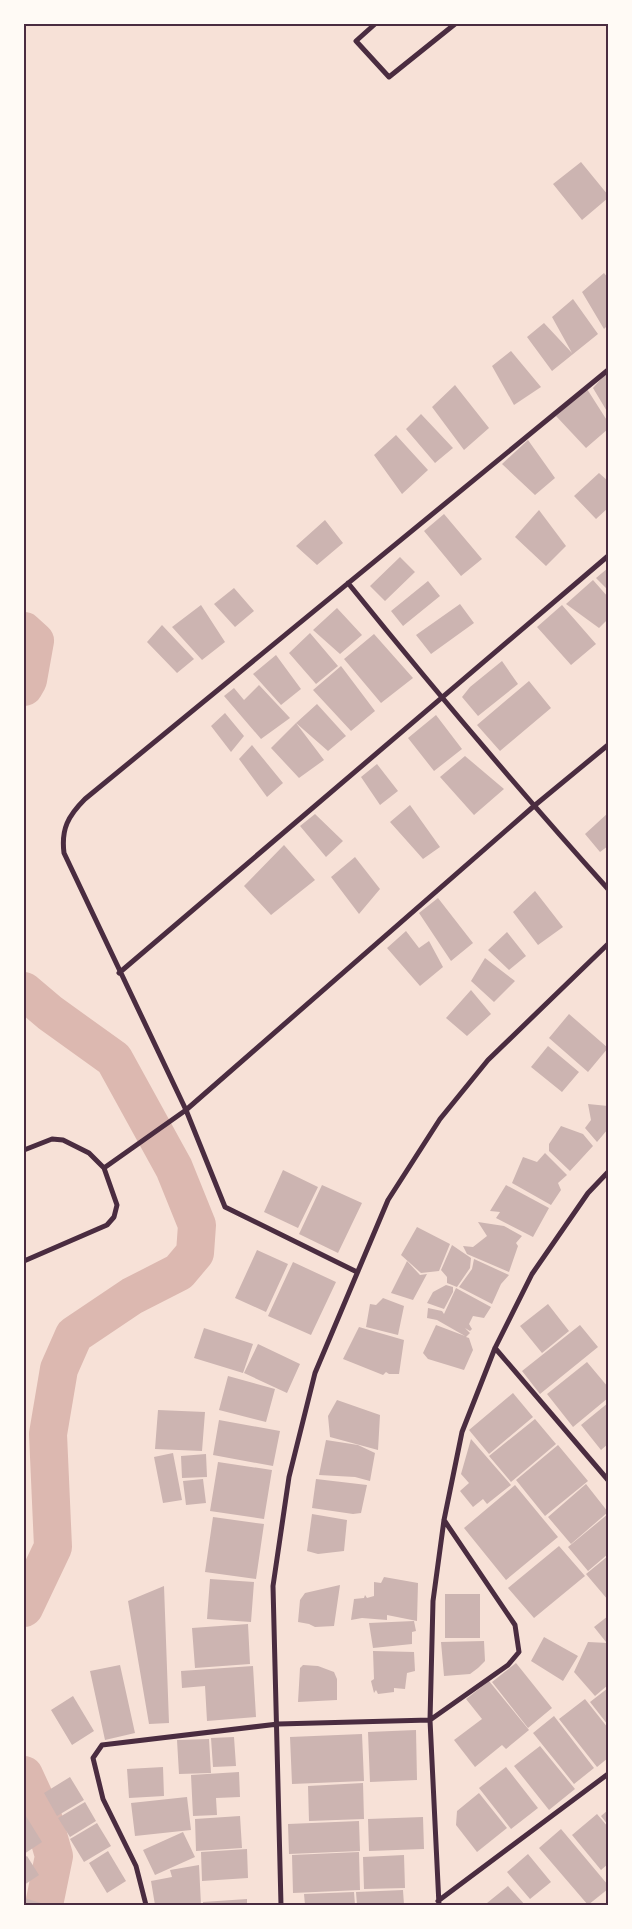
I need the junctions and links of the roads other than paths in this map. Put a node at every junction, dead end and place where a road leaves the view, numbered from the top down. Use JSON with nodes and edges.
{"nodes":[{"id":1,"x":375,"y":24,"type":"edge"},
{"id":2,"x":455,"y":24,"type":"edge"},
{"id":3,"x":608,"y":370,"type":"edge"},
{"id":4,"x":608,"y":556,"type":"edge"},
{"id":5,"x":348,"y":583,"type":"junction"},
{"id":6,"x":441,"y":698,"type":"junction"},
{"id":7,"x":608,"y":746,"type":"edge"},
{"id":8,"x":534,"y":806,"type":"junction"},
{"id":9,"x":608,"y":889,"type":"edge"},
{"id":10,"x":608,"y":944,"type":"edge"},
{"id":11,"x":119,"y":973,"type":"junction"},
{"id":12,"x":186,"y":1110,"type":"junction"},
{"id":13,"x":24,"y":1150,"type":"edge"},
{"id":14,"x":104,"y":1168,"type":"junction"},
{"id":15,"x":608,"y":1172,"type":"edge"},
{"id":16,"x":24,"y":1262,"type":"edge"},
{"id":17,"x":357,"y":1272,"type":"junction"},
{"id":18,"x":495,"y":1348,"type":"junction"},
{"id":19,"x":608,"y":1480,"type":"edge"},
{"id":20,"x":444,"y":1520,"type":"junction"},
{"id":21,"x":430,"y":1720,"type":"junction"},
{"id":22,"x":278,"y":1724,"type":"junction"},
{"id":23,"x":608,"y":1774,"type":"edge"},
{"id":24,"x":439,"y":1903,"type":"edge"},
{"id":25,"x":146,"y":1905,"type":"edge"},
{"id":26,"x":281,"y":1905,"type":"edge"}],
"edges":[{"from":1,"to":2,"type":"street"},
{"from":3,"to":5,"type":"street"},
{"from":4,"to":6,"type":"street"},
{"from":5,"to":6,"type":"street"},
{"from":5,"to":11,"type":"street"},
{"from":6,"to":8,"type":"street"},
{"from":6,"to":11,"type":"street"},
{"from":7,"to":8,"type":"street"},
{"from":8,"to":9,"type":"street"},
{"from":8,"to":12,"type":"street"},
{"from":10,"to":17,"type":"street"},
{"from":11,"to":12,"type":"street"},
{"from":12,"to":14,"type":"street"},
{"from":12,"to":17,"type":"street"},
{"from":13,"to":14,"type":"street"},
{"from":14,"to":16,"type":"street"},
{"from":15,"to":18,"type":"street"},
{"from":17,"to":22,"type":"street"},
{"from":18,"to":19,"type":"street"},
{"from":18,"to":20,"type":"street"},
{"from":20,"to":21,"type":"street"},
{"from":20,"to":21,"type":"street"},
{"from":21,"to":22,"type":"street"},
{"from":21,"to":24,"type":"street"},
{"from":22,"to":25,"type":"street"},
{"from":22,"to":26,"type":"street"},
{"from":23,"to":24,"type":"street"}]}
